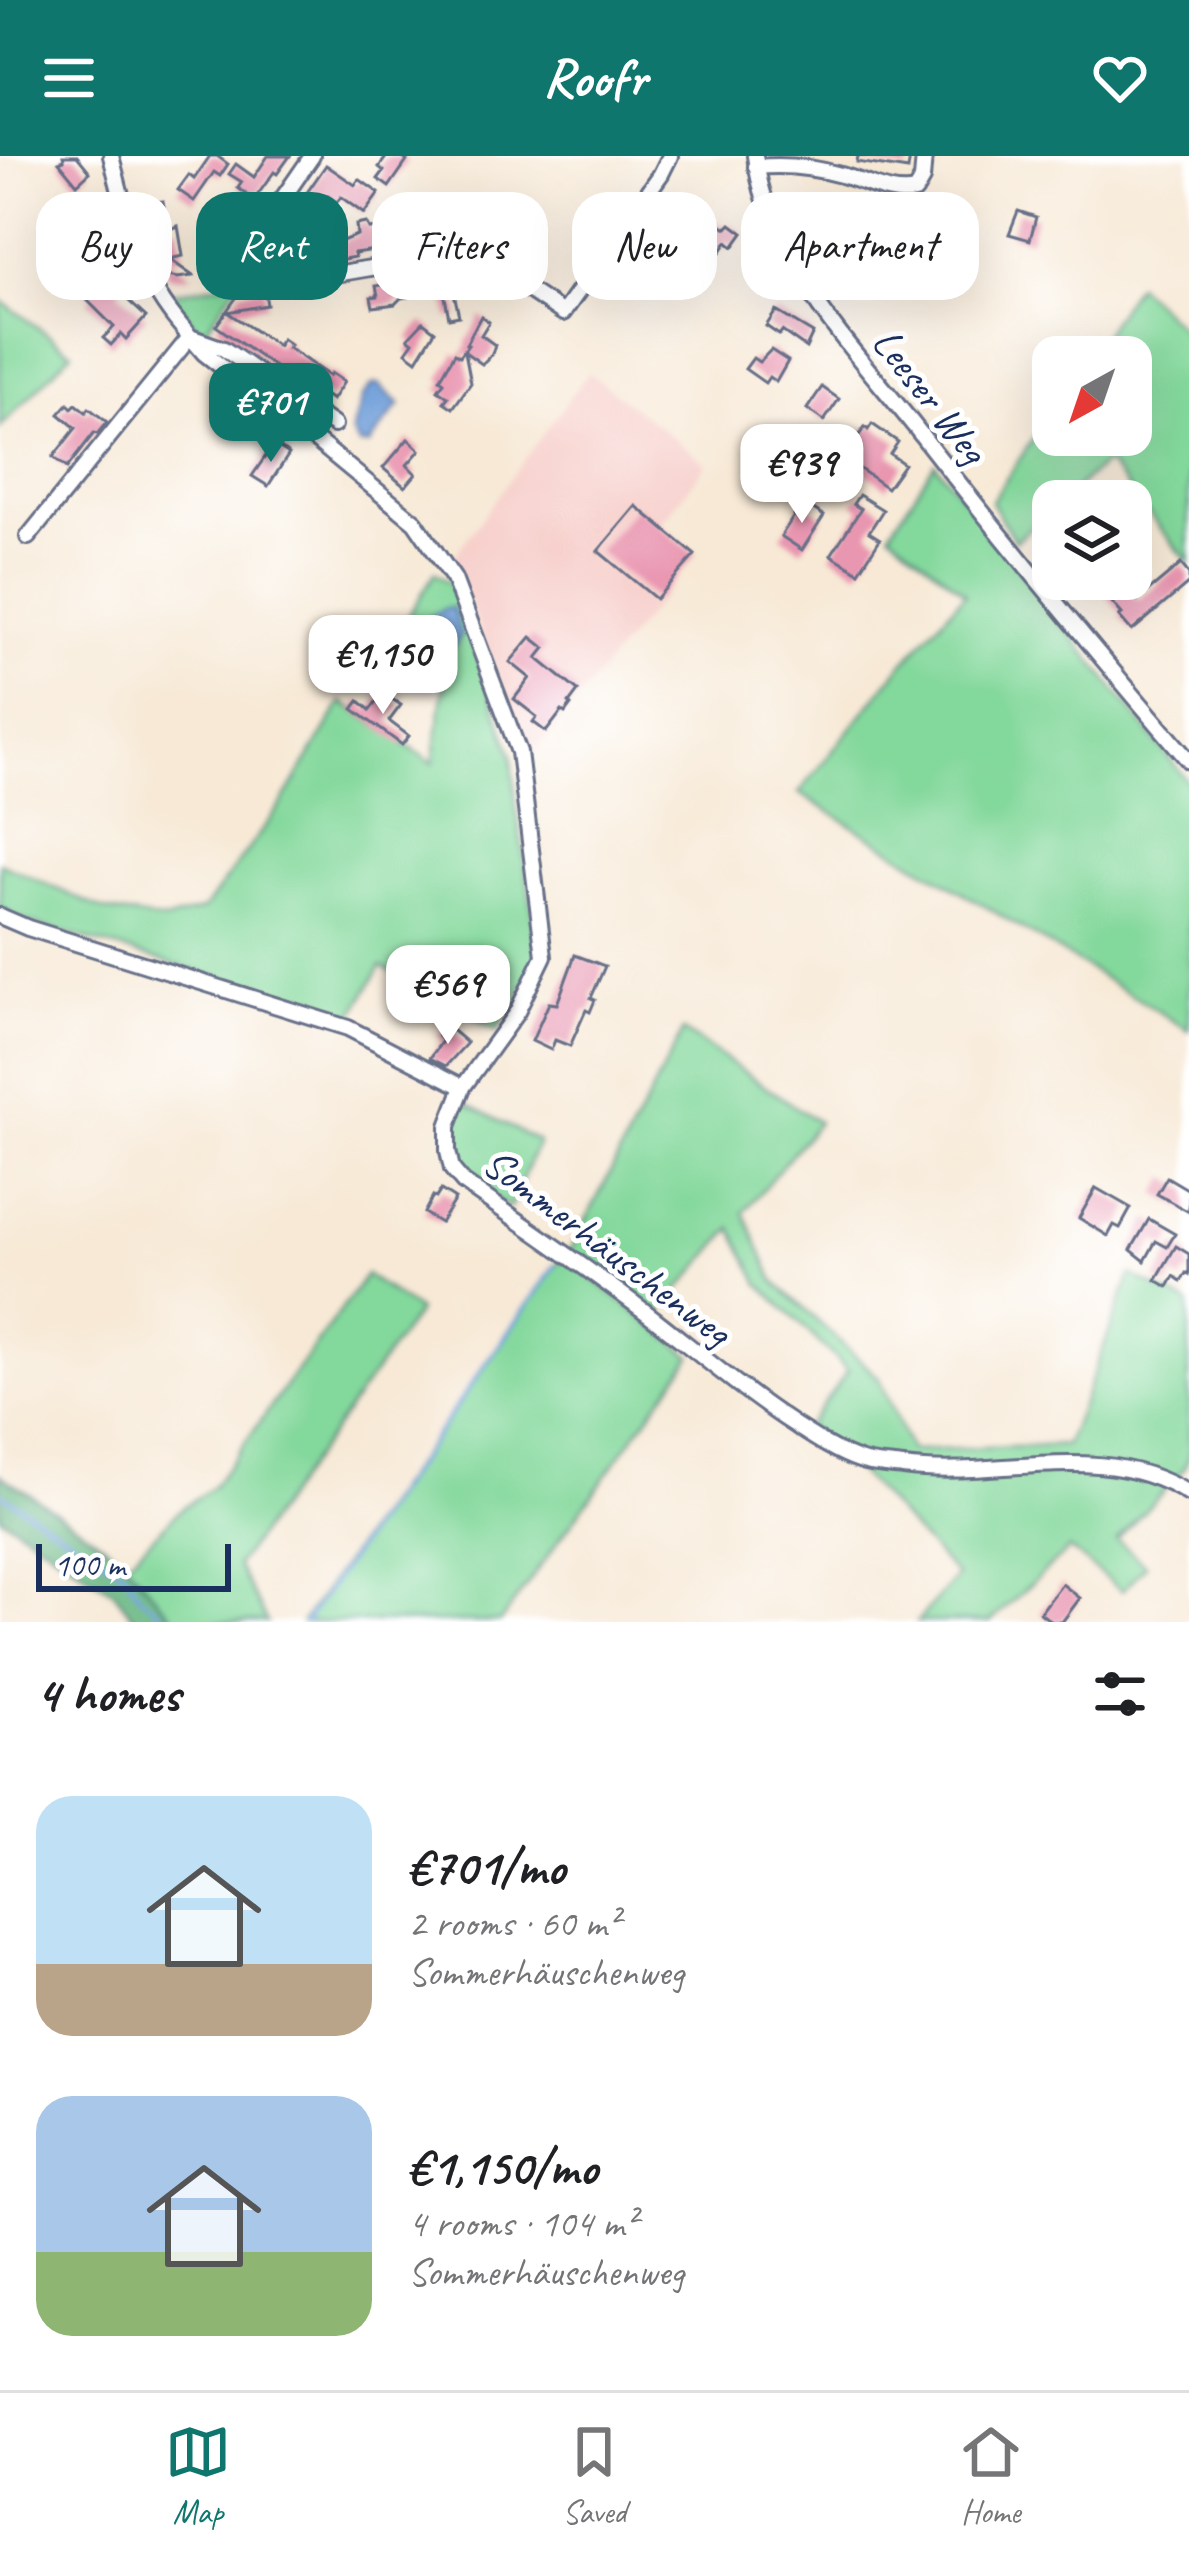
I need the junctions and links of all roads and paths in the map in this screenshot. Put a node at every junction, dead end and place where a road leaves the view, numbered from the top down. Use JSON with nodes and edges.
{"nodes":[{"id":1,"x":111,"y":156,"type":"edge"},
{"id":2,"x":313,"y":156,"type":"edge"},
{"id":3,"x":670,"y":156,"type":"edge"},
{"id":4,"x":924,"y":156,"type":"edge"},
{"id":5,"x":756,"y":162,"type":"edge"},
{"id":6,"x":190,"y":337,"type":"junction"},
{"id":7,"x":334,"y":425,"type":"dead end"},
{"id":8,"x":28,"y":537,"type":"dead end"},
{"id":9,"x":1189,"y":761,"type":"edge"},
{"id":10,"x":0,"y":916,"type":"edge"},
{"id":11,"x":463,"y":1087,"type":"junction"},
{"id":12,"x":1189,"y":1494,"type":"edge"}],
"edges":[{"from":1,"to":6,"type":"street","name":"Sommerhäuschenweg"},
{"from":2,"to":3,"type":"street"},
{"from":4,"to":5,"type":"street"},
{"from":5,"to":9,"type":"street","name":"Leeser Weg"},
{"from":6,"to":7,"type":"street"},
{"from":6,"to":8,"type":"street"},
{"from":6,"to":11,"type":"street","name":"Sommerhäuschenweg"},
{"from":10,"to":11,"type":"street"},
{"from":11,"to":12,"type":"street","name":"Sommerhäuschenweg"}]}
